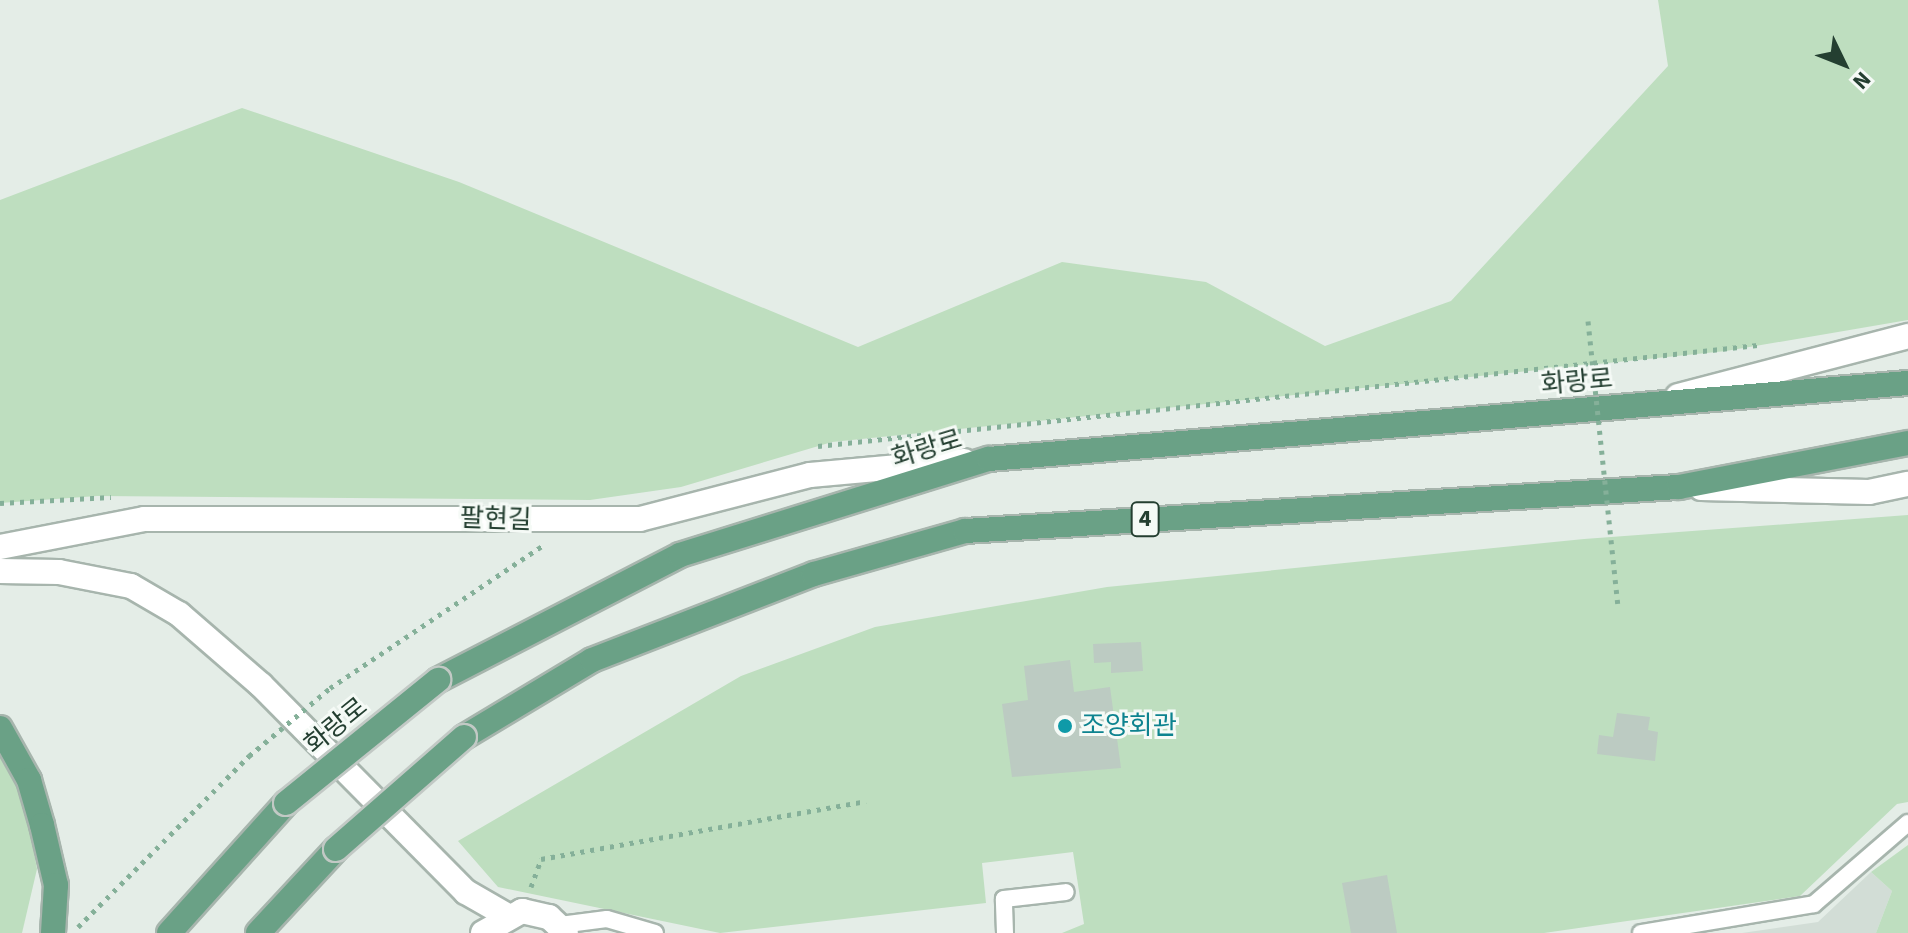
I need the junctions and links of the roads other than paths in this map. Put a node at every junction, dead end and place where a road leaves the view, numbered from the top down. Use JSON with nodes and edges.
{"nodes":[{"id":1,"x":1908,"y":336,"type":"edge"},
{"id":2,"x":1908,"y":383,"type":"edge"},
{"id":3,"x":1647,"y":404,"type":"junction"},
{"id":4,"x":1908,"y":443,"type":"edge"},
{"id":5,"x":989,"y":459,"type":"junction"},
{"id":6,"x":1908,"y":484,"type":"edge"},
{"id":7,"x":1679,"y":487,"type":"junction"},
{"id":8,"x":0,"y":547,"type":"edge"},
{"id":9,"x":0,"y":571,"type":"edge"},
{"id":10,"x":0,"y":728,"type":"edge"},
{"id":11,"x":1908,"y":823,"type":"edge"},
{"id":12,"x":466,"y":892,"type":"junction"},
{"id":13,"x":1066,"y":892,"type":"dead end"},
{"id":14,"x":514,"y":913,"type":"junction"},
{"id":15,"x":563,"y":929,"type":"edge"},
{"id":16,"x":53,"y":931,"type":"edge"},
{"id":17,"x":169,"y":933,"type":"edge"},
{"id":18,"x":258,"y":933,"type":"edge"},
{"id":19,"x":477,"y":933,"type":"edge"},
{"id":20,"x":483,"y":933,"type":"edge"},
{"id":21,"x":655,"y":933,"type":"edge"},
{"id":22,"x":1005,"y":933,"type":"edge"},
{"id":23,"x":1641,"y":933,"type":"edge"}],
"edges":[{"from":1,"to":3,"type":"street"},
{"from":2,"to":3,"type":"main road","name":"화랑로"},
{"from":3,"to":5,"type":"main road","name":"화랑로"},
{"from":4,"to":7,"type":"main road","number":"4"},
{"from":5,"to":8,"type":"street","name":"팔현길"},
{"from":5,"to":17,"type":"main road","name":"화랑로","bridge":true},
{"from":6,"to":7,"type":"street"},
{"from":7,"to":18,"type":"main road","number":"4","bridge":true},
{"from":9,"to":12,"type":"street"},
{"from":10,"to":16,"type":"main road"},
{"from":11,"to":23,"type":"lane"},
{"from":12,"to":14,"type":"street"},
{"from":12,"to":19,"type":"street"},
{"from":13,"to":22,"type":"lane"},
{"from":14,"to":15,"type":"street"},
{"from":14,"to":20,"type":"street"},
{"from":15,"to":21,"type":"lane"}]}
